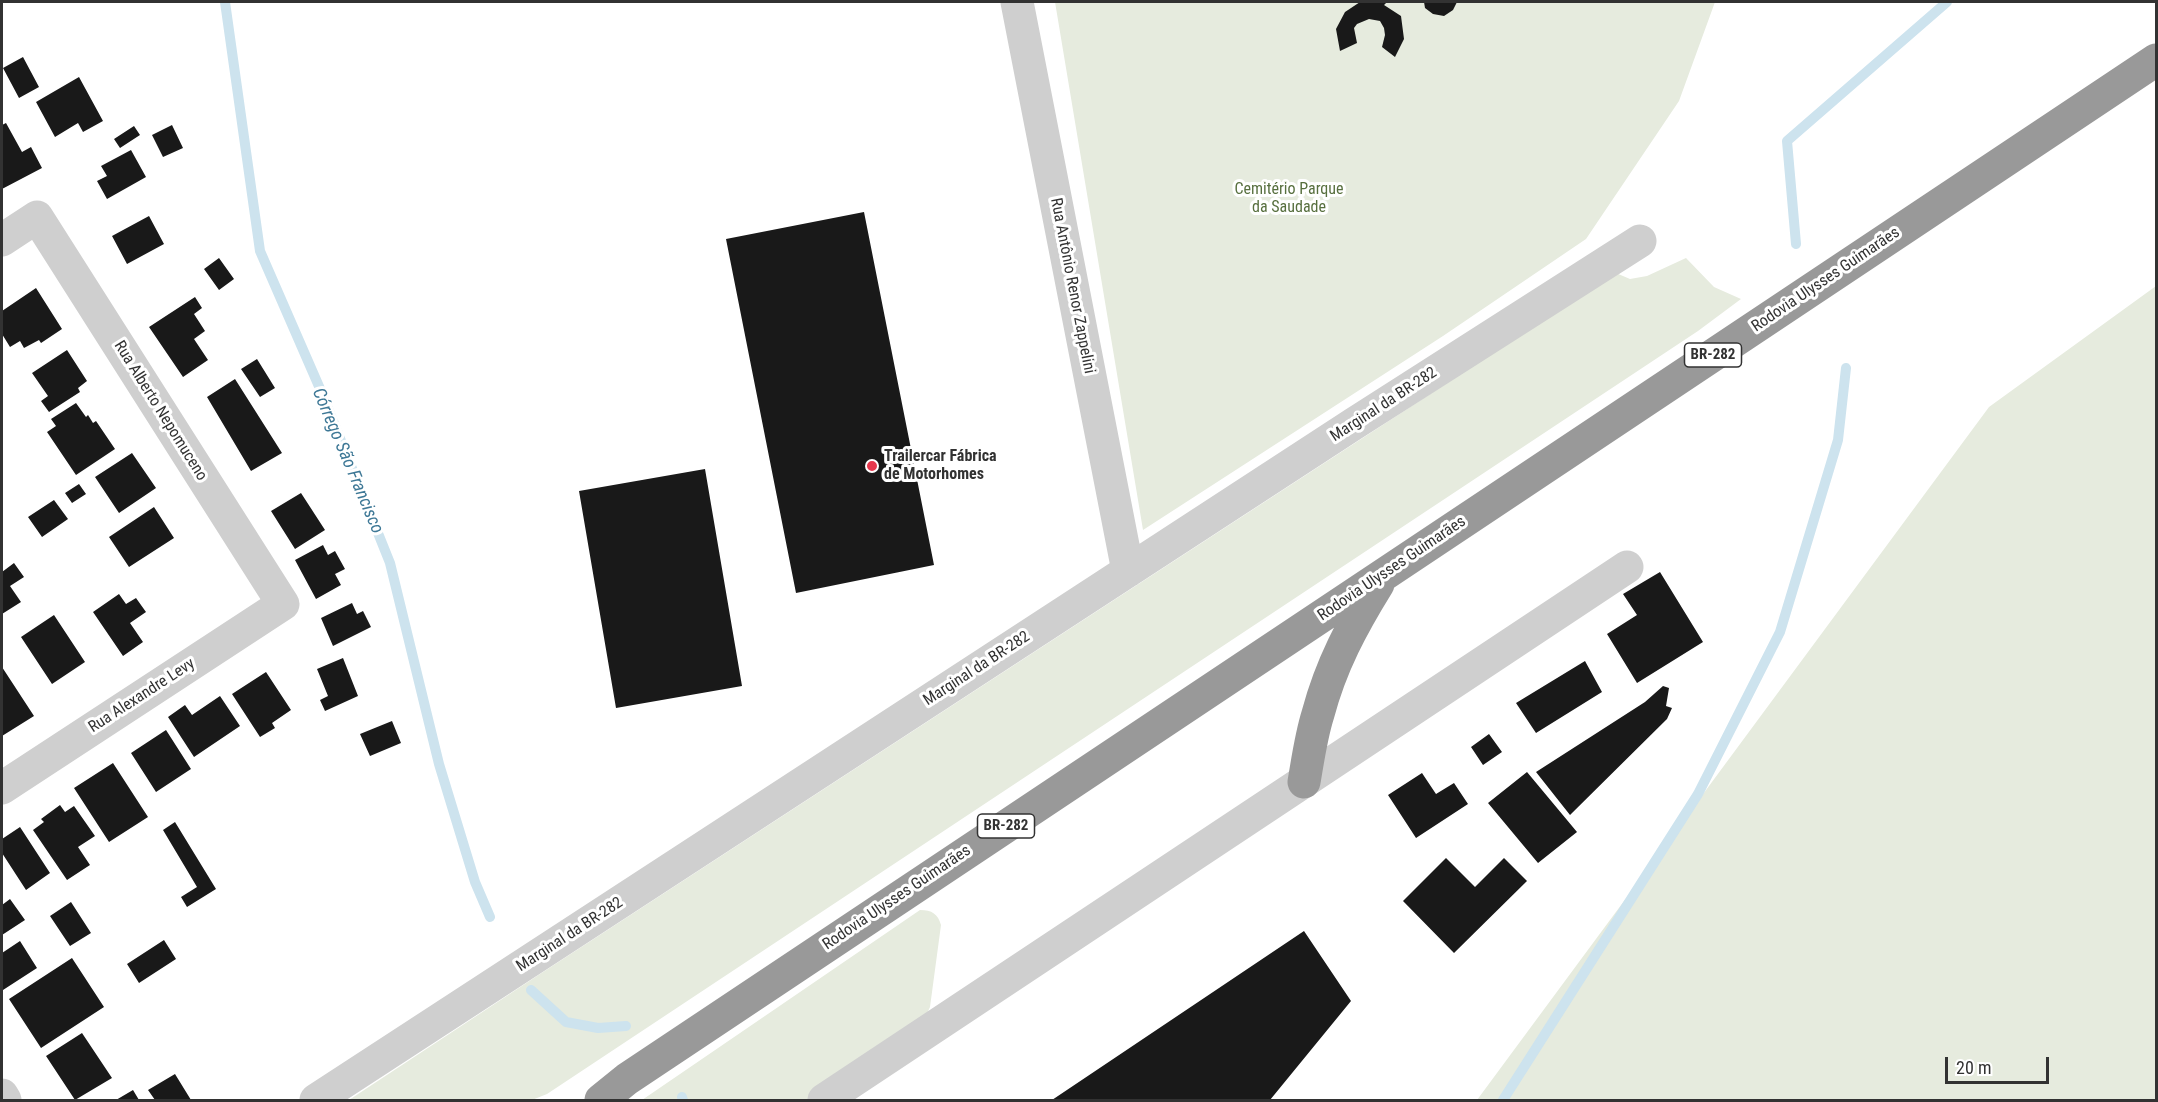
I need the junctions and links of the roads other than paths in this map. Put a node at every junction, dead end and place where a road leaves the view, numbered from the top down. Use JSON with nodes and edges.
{"nodes":[{"id":1,"x":1017,"y":2,"type":"edge"},
{"id":2,"x":2157,"y":60,"type":"edge"},
{"id":3,"x":2,"y":240,"type":"edge"},
{"id":4,"x":1640,"y":241,"type":"dead end"},
{"id":5,"x":1627,"y":567,"type":"dead end"},
{"id":6,"x":1128,"y":571,"type":"junction"},
{"id":7,"x":1385,"y":573,"type":"junction"},
{"id":8,"x":283,"y":604,"type":"joint"},
{"id":9,"x":1304,"y":782,"type":"junction"},
{"id":10,"x":2,"y":788,"type":"edge"},
{"id":11,"x":627,"y":1079,"type":"junction"},
{"id":12,"x":2,"y":1095,"type":"edge"},
{"id":13,"x":5,"y":1101,"type":"edge"},
{"id":14,"x":316,"y":1101,"type":"edge"},
{"id":15,"x":577,"y":1101,"type":"edge"},
{"id":16,"x":601,"y":1101,"type":"edge"},
{"id":17,"x":825,"y":1101,"type":"edge"}],
"edges":[{"from":1,"to":6,"type":"street","name":"Rua Antônio Renor Zappelini"},
{"from":2,"to":7,"type":"highway","name":"Rodovia Ulysses Guimarães","number":"BR-282"},
{"from":3,"to":8,"type":"street","name":"Rua Alberto Nepomuceno"},
{"from":4,"to":6,"type":"street","name":"Marginal da BR-282"},
{"from":5,"to":9,"type":"street"},
{"from":6,"to":14,"type":"street","name":"Marginal da BR-282"},
{"from":7,"to":9,"type":"highway"},
{"from":7,"to":11,"type":"highway","name":"Rodovia Ulysses Guimarães","number":"BR-282"},
{"from":8,"to":10,"type":"street","name":"Rua Alexandre Levy"},
{"from":9,"to":17,"type":"street"},
{"from":11,"to":15,"type":"highway","name":"Rodovia Ulysses Guimarães","number":"BR-282"},
{"from":11,"to":16,"type":"highway","name":"Rodovia Ulysses Guimarães","number":"BR-282"},
{"from":12,"to":13,"type":"street"}]}
